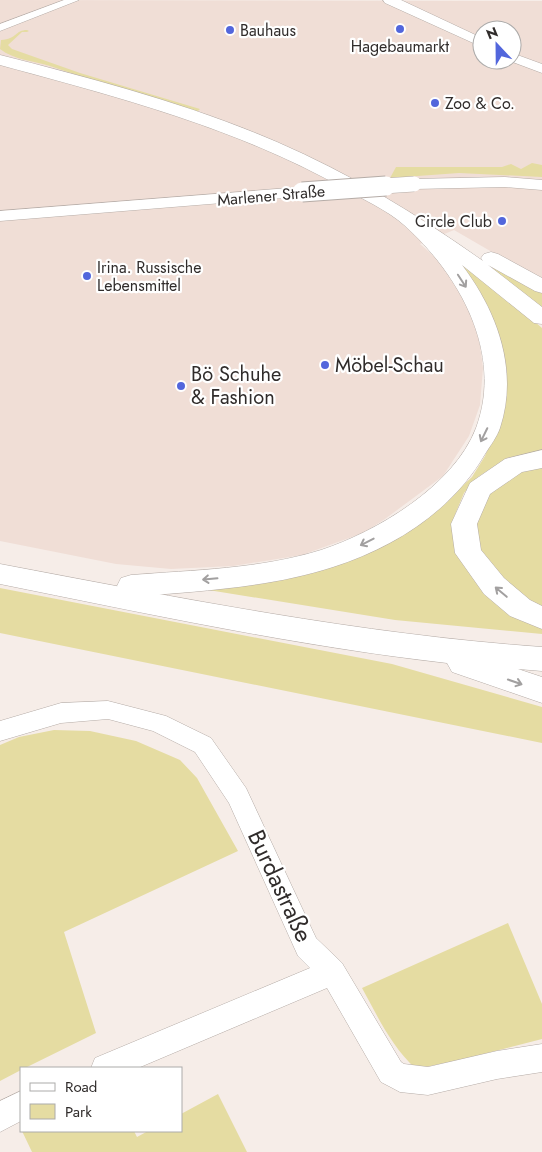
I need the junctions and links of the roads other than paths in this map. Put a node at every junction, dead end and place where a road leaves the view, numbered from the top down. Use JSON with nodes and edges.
{"nodes":[{"id":1,"x":74,"y":0,"type":"edge"},
{"id":2,"x":390,"y":0,"type":"edge"},
{"id":3,"x":18,"y":22,"type":"junction"},
{"id":4,"x":0,"y":28,"type":"edge"},
{"id":5,"x":0,"y":36,"type":"edge"},
{"id":6,"x":472,"y":38,"type":"edge"},
{"id":7,"x":522,"y":60,"type":"edge"},
{"id":8,"x":5,"y":63,"type":"edge"},
{"id":9,"x":542,"y":69,"type":"edge"},
{"id":10,"x":542,"y":185,"type":"edge"},
{"id":11,"x":0,"y":216,"type":"edge"},
{"id":12,"x":408,"y":218,"type":"junction"},
{"id":13,"x":439,"y":238,"type":"junction"},
{"id":14,"x":542,"y":287,"type":"edge"},
{"id":15,"x":542,"y":318,"type":"edge"},
{"id":16,"x":542,"y":459,"type":"edge"},
{"id":17,"x":0,"y":560,"type":"edge"},
{"id":18,"x":0,"y":574,"type":"edge"},
{"id":19,"x":131,"y":586,"type":"junction"},
{"id":20,"x":542,"y":618,"type":"edge"},
{"id":21,"x":542,"y":642,"type":"edge"},
{"id":22,"x":420,"y":648,"type":"junction"},
{"id":23,"x":542,"y":659,"type":"edge"},
{"id":24,"x":542,"y":690,"type":"edge"},
{"id":25,"x":0,"y":731,"type":"edge"},
{"id":26,"x":333,"y":972,"type":"junction"},
{"id":27,"x":542,"y":1058,"type":"edge"},
{"id":28,"x":107,"y":1067,"type":"edge"},
{"id":29,"x":20,"y":1106,"type":"edge"},
{"id":30,"x":0,"y":1118,"type":"edge"}],
"edges":[{"from":1,"to":3,"type":"street"},
{"from":2,"to":6,"type":"street"},
{"from":3,"to":4,"type":"street"},
{"from":3,"to":5,"type":"street"},
{"from":7,"to":9,"type":"street"},
{"from":8,"to":12,"type":"main road"},
{"from":10,"to":11,"type":"street","name":"Marlener Straße","bridge":true},
{"from":12,"to":13,"type":"main road"},
{"from":12,"to":19,"type":"main road","one_way":true},
{"from":13,"to":14,"type":"main road"},
{"from":13,"to":15,"type":"main road"},
{"from":20,"to":16,"type":"main road","one_way":true},
{"from":17,"to":19,"type":"main road"},
{"from":18,"to":22,"type":"main road"},
{"from":19,"to":21,"type":"main road"},
{"from":22,"to":23,"type":"main road"},
{"from":22,"to":24,"type":"main road","one_way":true},
{"from":25,"to":26,"type":"street","name":"Burdastraße"},
{"from":26,"to":27,"type":"street","name":"Burdastraße"},
{"from":26,"to":28,"type":"street"},
{"from":29,"to":30,"type":"street"}]}
